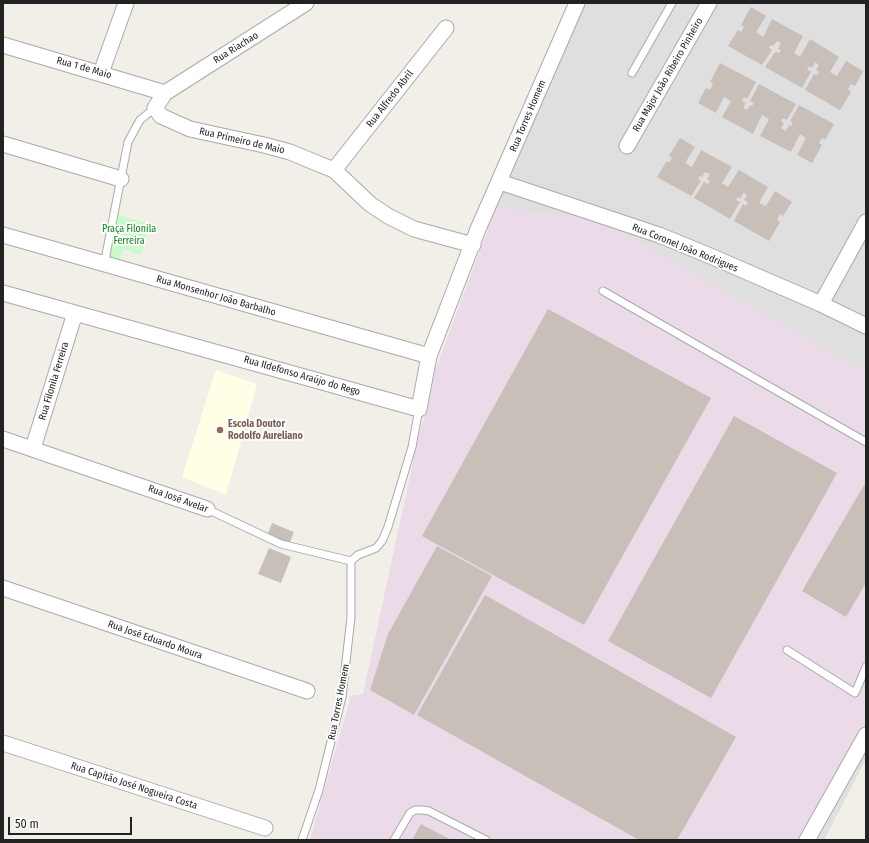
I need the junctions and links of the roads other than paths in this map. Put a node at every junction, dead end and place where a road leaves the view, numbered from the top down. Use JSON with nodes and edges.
{"nodes":[{"id":1,"x":126,"y":3,"type":"edge"},
{"id":2,"x":306,"y":3,"type":"edge"},
{"id":3,"x":577,"y":3,"type":"edge"},
{"id":4,"x":672,"y":3,"type":"edge"},
{"id":5,"x":708,"y":3,"type":"edge"},
{"id":6,"x":446,"y":28,"type":"dead end"},
{"id":7,"x":3,"y":44,"type":"edge"},
{"id":8,"x":101,"y":73,"type":"junction"},
{"id":9,"x":632,"y":73,"type":"dead end"},
{"id":10,"x":165,"y":93,"type":"junction"},
{"id":11,"x":155,"y":108,"type":"junction"},
{"id":12,"x":3,"y":144,"type":"edge"},
{"id":13,"x":627,"y":146,"type":"dead end"},
{"id":14,"x":334,"y":170,"type":"junction"},
{"id":15,"x":121,"y":179,"type":"junction"},
{"id":16,"x":500,"y":182,"type":"junction"},
{"id":17,"x":866,"y":222,"type":"edge"},
{"id":18,"x":3,"y":235,"type":"edge"},
{"id":19,"x":473,"y":245,"type":"junction"},
{"id":20,"x":104,"y":265,"type":"junction"},
{"id":21,"x":603,"y":291,"type":"dead end"},
{"id":22,"x":3,"y":293,"type":"edge"},
{"id":23,"x":821,"y":304,"type":"junction"},
{"id":24,"x":75,"y":313,"type":"junction"},
{"id":25,"x":866,"y":326,"type":"edge"},
{"id":26,"x":429,"y":356,"type":"junction"},
{"id":27,"x":419,"y":409,"type":"junction"},
{"id":28,"x":3,"y":439,"type":"edge"},
{"id":29,"x":866,"y":442,"type":"edge"},
{"id":30,"x":33,"y":448,"type":"junction"},
{"id":31,"x":207,"y":509,"type":"joint"},
{"id":32,"x":351,"y":561,"type":"junction"},
{"id":33,"x":3,"y":588,"type":"edge"},
{"id":34,"x":787,"y":650,"type":"dead end"},
{"id":35,"x":866,"y":667,"type":"edge"},
{"id":36,"x":307,"y":691,"type":"dead end"},
{"id":37,"x":866,"y":735,"type":"edge"},
{"id":38,"x":3,"y":743,"type":"edge"},
{"id":39,"x":265,"y":828,"type":"dead end"},
{"id":40,"x":302,"y":840,"type":"edge"},
{"id":41,"x":394,"y":840,"type":"edge"},
{"id":42,"x":486,"y":840,"type":"edge"},
{"id":43,"x":807,"y":840,"type":"edge"}],
"edges":[{"from":1,"to":8,"type":"street"},
{"from":2,"to":10,"type":"street","name":"Rua Riachao"},
{"from":3,"to":16,"type":"street","name":"Rua Torres Homem"},
{"from":4,"to":9,"type":"lane"},
{"from":5,"to":13,"type":"street","name":"Rua Major João Ribeiro Pinheiro"},
{"from":6,"to":14,"type":"street","name":"Rua Alfredo Abril"},
{"from":7,"to":8,"type":"street","name":"Rua 1 de Maio"},
{"from":8,"to":10,"type":"street","name":"Rua 1 de Maio"},
{"from":10,"to":11,"type":"street"},
{"from":11,"to":14,"type":"street","name":"Rua Primeiro de Maio"},
{"from":11,"to":15,"type":"lane"},
{"from":12,"to":15,"type":"street"},
{"from":14,"to":19,"type":"street","name":"Rua Primeiro de Maio"},
{"from":15,"to":20,"type":"lane"},
{"from":16,"to":19,"type":"street","name":"Rua Torres Homem"},
{"from":16,"to":23,"type":"street","name":"Rua Coronel João Rodrigues"},
{"from":17,"to":23,"type":"street"},
{"from":18,"to":20,"type":"street","name":"Rua Monsenhor João Barbalho"},
{"from":19,"to":26,"type":"street"},
{"from":20,"to":26,"type":"street","name":"Rua Monsenhor João Barbalho"},
{"from":21,"to":29,"type":"lane"},
{"from":22,"to":24,"type":"street","name":"Rua Ildefonso Araújo do Rego"},
{"from":23,"to":25,"type":"street","name":"Rua Coronel João Rodrigues"},
{"from":24,"to":27,"type":"street","name":"Rua Ildefonso Araújo do Rego"},
{"from":24,"to":30,"type":"street","name":"Rua Filonila Ferreira"},
{"from":26,"to":27,"type":"street"},
{"from":27,"to":32,"type":"lane"},
{"from":28,"to":30,"type":"street","name":"Rua José Avelar"},
{"from":30,"to":31,"type":"street","name":"Rua José Avelar"},
{"from":31,"to":32,"type":"lane","name":"Rua José Avelar"},
{"from":32,"to":40,"type":"lane","name":"Rua Torres Homem"},
{"from":33,"to":36,"type":"street","name":"Rua José Eduardo Moura"},
{"from":34,"to":35,"type":"lane"},
{"from":37,"to":43,"type":"street"},
{"from":38,"to":39,"type":"street","name":"Rua Capitão José Nogueira Costa"},
{"from":41,"to":42,"type":"lane"}]}
